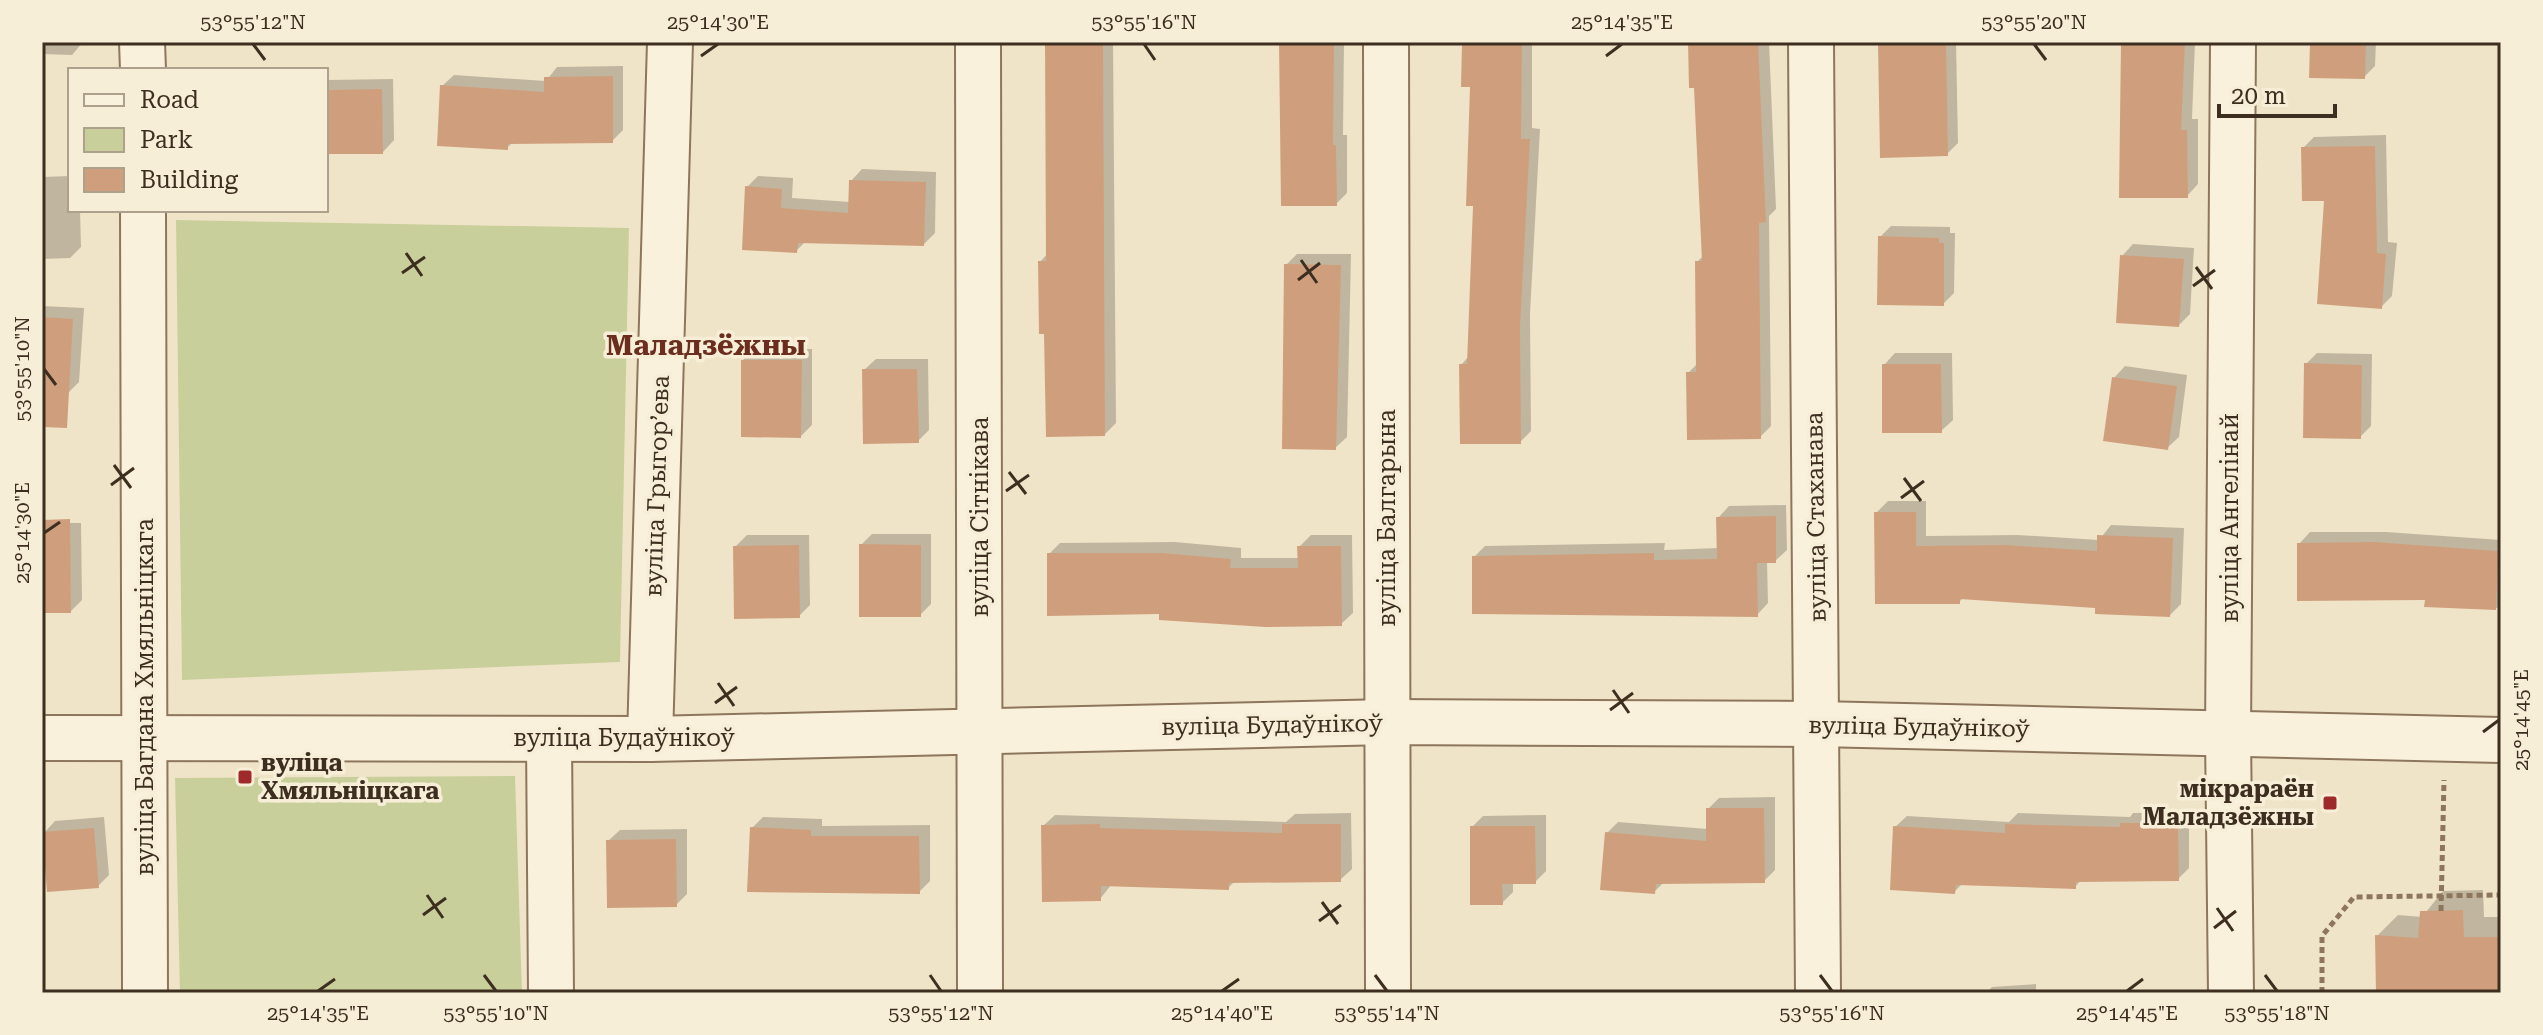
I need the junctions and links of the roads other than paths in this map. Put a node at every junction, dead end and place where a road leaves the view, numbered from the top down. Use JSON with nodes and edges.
{"nodes":[{"id":1,"x":142,"y":42,"type":"edge"},
{"id":2,"x":670,"y":42,"type":"edge"},
{"id":3,"x":978,"y":42,"type":"edge"},
{"id":4,"x":1386,"y":42,"type":"edge"},
{"id":5,"x":1811,"y":42,"type":"edge"},
{"id":6,"x":2233,"y":42,"type":"edge"},
{"id":7,"x":143,"y":68,"type":"edge"},
{"id":8,"x":143,"y":212,"type":"edge"},
{"id":9,"x":1388,"y":722,"type":"junction"},
{"id":10,"x":1818,"y":724,"type":"junction"},
{"id":11,"x":981,"y":733,"type":"junction"},
{"id":12,"x":2228,"y":735,"type":"junction"},
{"id":13,"x":42,"y":738,"type":"edge"},
{"id":14,"x":146,"y":738,"type":"junction"},
{"id":15,"x":549,"y":739,"type":"junction"},
{"id":16,"x":650,"y":739,"type":"junction"},
{"id":17,"x":2501,"y":740,"type":"edge"},
{"id":18,"x":145,"y":993,"type":"edge"},
{"id":19,"x":551,"y":993,"type":"edge"},
{"id":20,"x":980,"y":993,"type":"edge"},
{"id":21,"x":1388,"y":993,"type":"edge"},
{"id":22,"x":1818,"y":993,"type":"edge"},
{"id":23,"x":2231,"y":993,"type":"edge"}],
"edges":[{"from":1,"to":7,"type":"street"},
{"from":2,"to":16,"type":"street","name":"вуліца Грыгорʼева"},
{"from":3,"to":11,"type":"street","name":"вуліца Сітнікава"},
{"from":4,"to":9,"type":"street","name":"вуліца Балгарына"},
{"from":5,"to":10,"type":"street","name":"вуліца Стаханава"},
{"from":6,"to":12,"type":"street","name":"вуліца Ангелінай"},
{"from":8,"to":14,"type":"street","name":"вуліца Багдана Хмяльніцкага"},
{"from":9,"to":10,"type":"street","name":"вуліца Будаўнікоў"},
{"from":9,"to":11,"type":"street","name":"вуліца Будаўнікоў"},
{"from":9,"to":21,"type":"street","name":"вуліца Балгарына"},
{"from":10,"to":12,"type":"street","name":"вуліца Будаўнікоў"},
{"from":10,"to":22,"type":"street","name":"вуліца Стаханава"},
{"from":11,"to":16,"type":"street","name":"вуліца Будаўнікоў"},
{"from":11,"to":20,"type":"street","name":"вуліца Сітнікава"},
{"from":12,"to":17,"type":"street","name":"вуліца Будаўнікоў"},
{"from":12,"to":23,"type":"street","name":"вуліца Ангелінай"},
{"from":13,"to":14,"type":"street","name":"вуліца Будаўнікоў"},
{"from":14,"to":15,"type":"street","name":"вуліца Будаўнікоў"},
{"from":14,"to":18,"type":"street","name":"вуліца Багдана Хмяльніцкага"},
{"from":15,"to":16,"type":"street","name":"вуліца Будаўнікоў"},
{"from":15,"to":19,"type":"street"}]}
